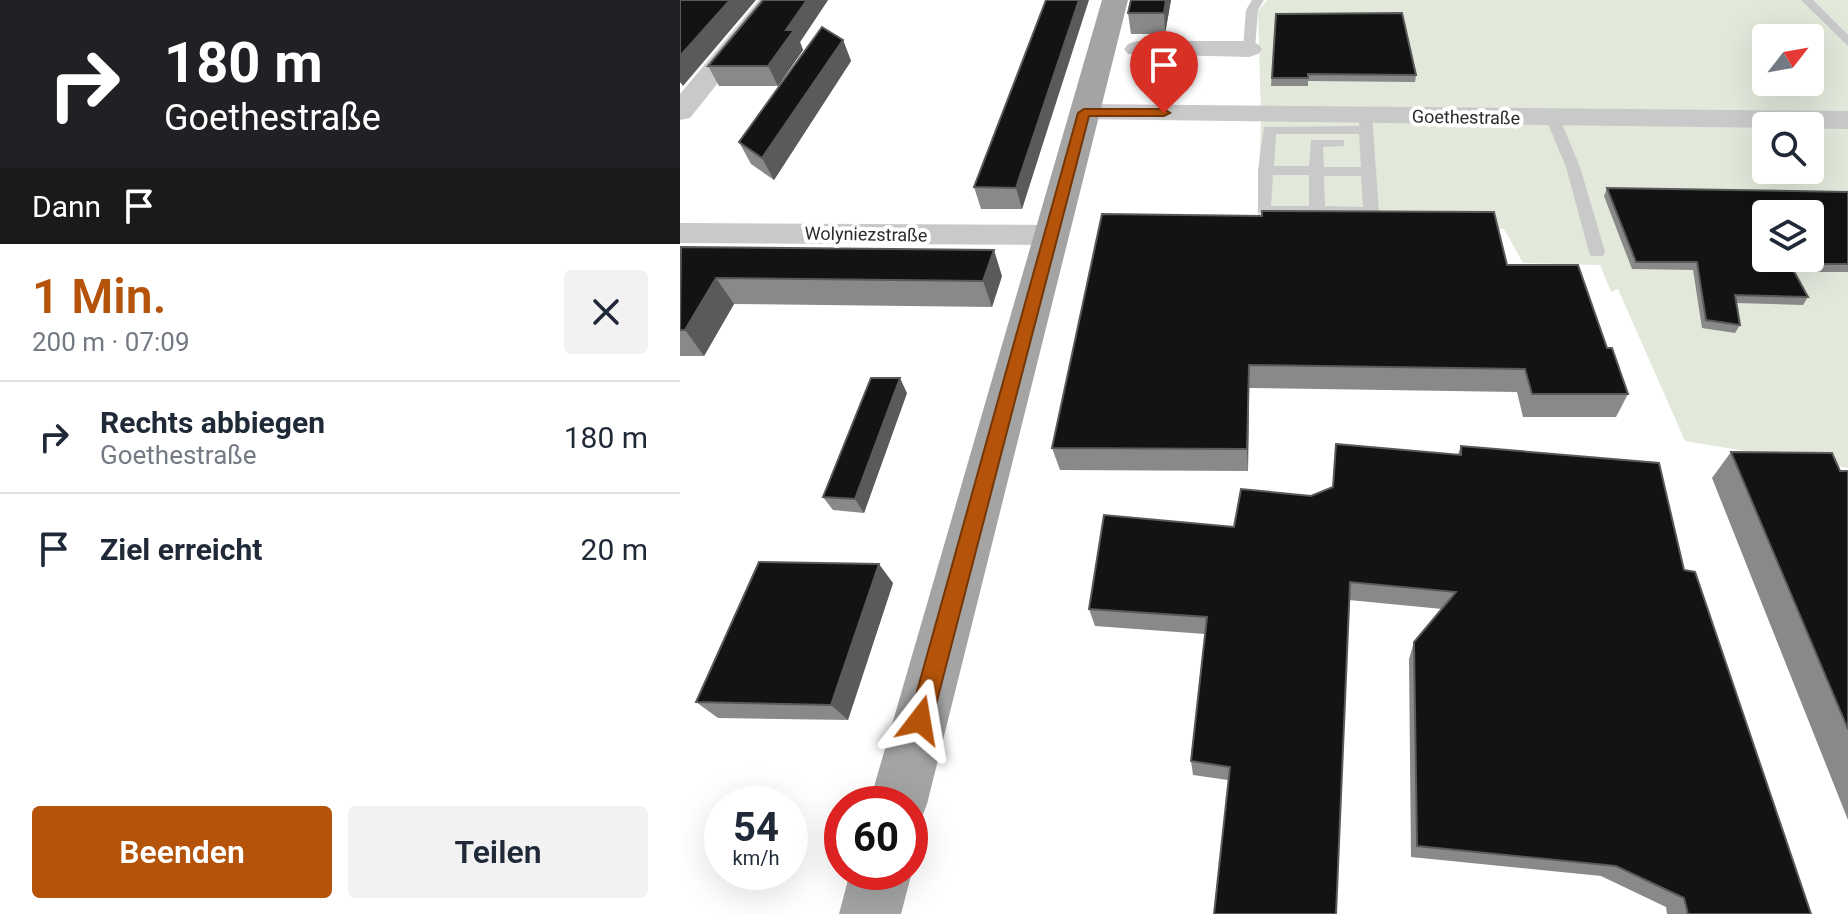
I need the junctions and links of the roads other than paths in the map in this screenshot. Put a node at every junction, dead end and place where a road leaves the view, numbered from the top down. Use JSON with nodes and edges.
{"nodes":[{"id":1,"x":772,"y":0,"type":"edge"},
{"id":2,"x":1115,"y":0,"type":"edge"},
{"id":3,"x":1258,"y":0,"type":"edge"},
{"id":4,"x":1807,"y":0,"type":"edge"},
{"id":5,"x":1848,"y":42,"type":"edge"},
{"id":6,"x":1137,"y":49,"type":"dead end"},
{"id":7,"x":1249,"y":49,"type":"joint"},
{"id":8,"x":1172,"y":81,"type":"junction"},
{"id":9,"x":680,"y":112,"type":"edge"},
{"id":10,"x":1084,"y":113,"type":"junction"},
{"id":11,"x":1553,"y":119,"type":"junction"},
{"id":12,"x":1848,"y":120,"type":"edge"},
{"id":13,"x":1366,"y":130,"type":"junction"},
{"id":14,"x":1267,"y":141,"type":"junction"},
{"id":15,"x":1316,"y":143,"type":"junction"},
{"id":16,"x":1265,"y":170,"type":"junction"},
{"id":17,"x":1317,"y":171,"type":"junction"},
{"id":18,"x":1368,"y":172,"type":"junction"},
{"id":19,"x":1317,"y":211,"type":"junction"},
{"id":20,"x":680,"y":233,"type":"edge"},
{"id":21,"x":1052,"y":235,"type":"junction"},
{"id":22,"x":1597,"y":252,"type":"dead end"},
{"id":23,"x":903,"y":786,"type":"edge"},
{"id":24,"x":876,"y":890,"type":"edge"},
{"id":25,"x":870,"y":914,"type":"edge"}],
"edges":[{"from":1,"to":9,"type":"street"},
{"from":2,"to":10,"type":"main road"},
{"from":3,"to":7,"type":"lane"},
{"from":4,"to":5,"type":"lane"},
{"from":6,"to":8,"type":"street"},
{"from":7,"to":8,"type":"street"},
{"from":8,"to":10,"type":"street","name":"Goethestraße"},
{"from":8,"to":13,"type":"street","name":"Goethestraße"},
{"from":10,"to":21,"type":"main road"},
{"from":11,"to":12,"type":"street","name":"Goethestraße"},
{"from":11,"to":13,"type":"street","name":"Goethestraße"},
{"from":11,"to":22,"type":"lane"},
{"from":13,"to":14,"type":"lane"},
{"from":13,"to":15,"type":"lane"},
{"from":13,"to":18,"type":"lane"},
{"from":14,"to":15,"type":"lane"},
{"from":14,"to":16,"type":"lane"},
{"from":15,"to":17,"type":"lane"},
{"from":16,"to":17,"type":"lane"},
{"from":16,"to":19,"type":"lane"},
{"from":17,"to":18,"type":"lane"},
{"from":17,"to":19,"type":"lane"},
{"from":18,"to":19,"type":"lane"},
{"from":20,"to":21,"type":"street","name":"Wolyniezstraße"},
{"from":21,"to":23,"type":"main road"},
{"from":24,"to":25,"type":"main road"}]}
